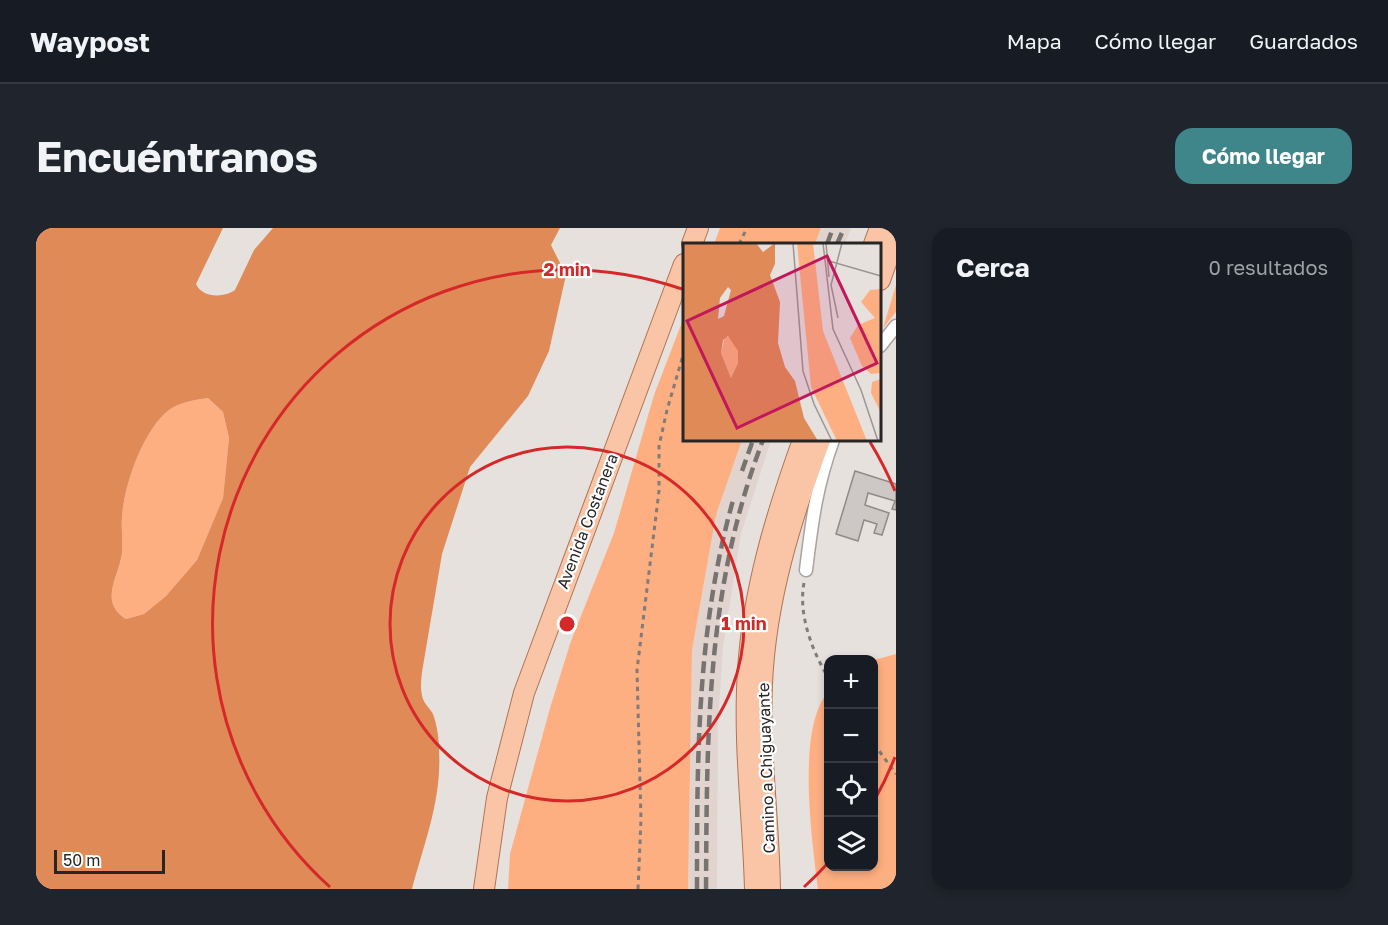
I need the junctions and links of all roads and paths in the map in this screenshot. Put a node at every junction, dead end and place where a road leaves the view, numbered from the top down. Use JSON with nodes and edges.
{"nodes":[{"id":1,"x":698,"y":228,"type":"edge"},
{"id":2,"x":747,"y":228,"type":"edge"},
{"id":3,"x":880,"y":228,"type":"edge"},
{"id":4,"x":692,"y":243,"type":"edge"},
{"id":5,"x":740,"y":243,"type":"edge"},
{"id":6,"x":889,"y":248,"type":"edge"},
{"id":7,"x":683,"y":267,"type":"edge"},
{"id":8,"x":881,"y":274,"type":"edge"},
{"id":9,"x":896,"y":326,"type":"edge"},
{"id":10,"x":881,"y":343,"type":"edge"},
{"id":11,"x":683,"y":356,"type":"edge"},
{"id":12,"x":803,"y":441,"type":"edge"},
{"id":13,"x":820,"y":441,"type":"edge"},
{"id":14,"x":833,"y":441,"type":"edge"},
{"id":15,"x":806,"y":570,"type":"joint"},
{"id":16,"x":824,"y":670,"type":"edge"},
{"id":17,"x":878,"y":751,"type":"edge"},
{"id":18,"x":896,"y":774,"type":"edge"},
{"id":19,"x":484,"y":889,"type":"edge"},
{"id":20,"x":638,"y":889,"type":"edge"},
{"id":21,"x":755,"y":889,"type":"edge"},
{"id":22,"x":770,"y":889,"type":"edge"}],
"edges":[{"from":1,"to":4,"type":"main road"},
{"from":2,"to":5,"type":"path"},
{"from":3,"to":6,"type":"main road"},
{"from":6,"to":8,"type":"main road"},
{"from":7,"to":19,"type":"main road","name":"Avenida Costanera"},
{"from":9,"to":10,"type":"street"},
{"from":11,"to":20,"type":"path"},
{"from":12,"to":21,"type":"main road","name":"Camino a Chiguayante"},
{"from":13,"to":22,"type":"main road","name":"Camino a Chiguayante"},
{"from":14,"to":15,"type":"street"},
{"from":15,"to":16,"type":"path"},
{"from":17,"to":18,"type":"path"}]}
